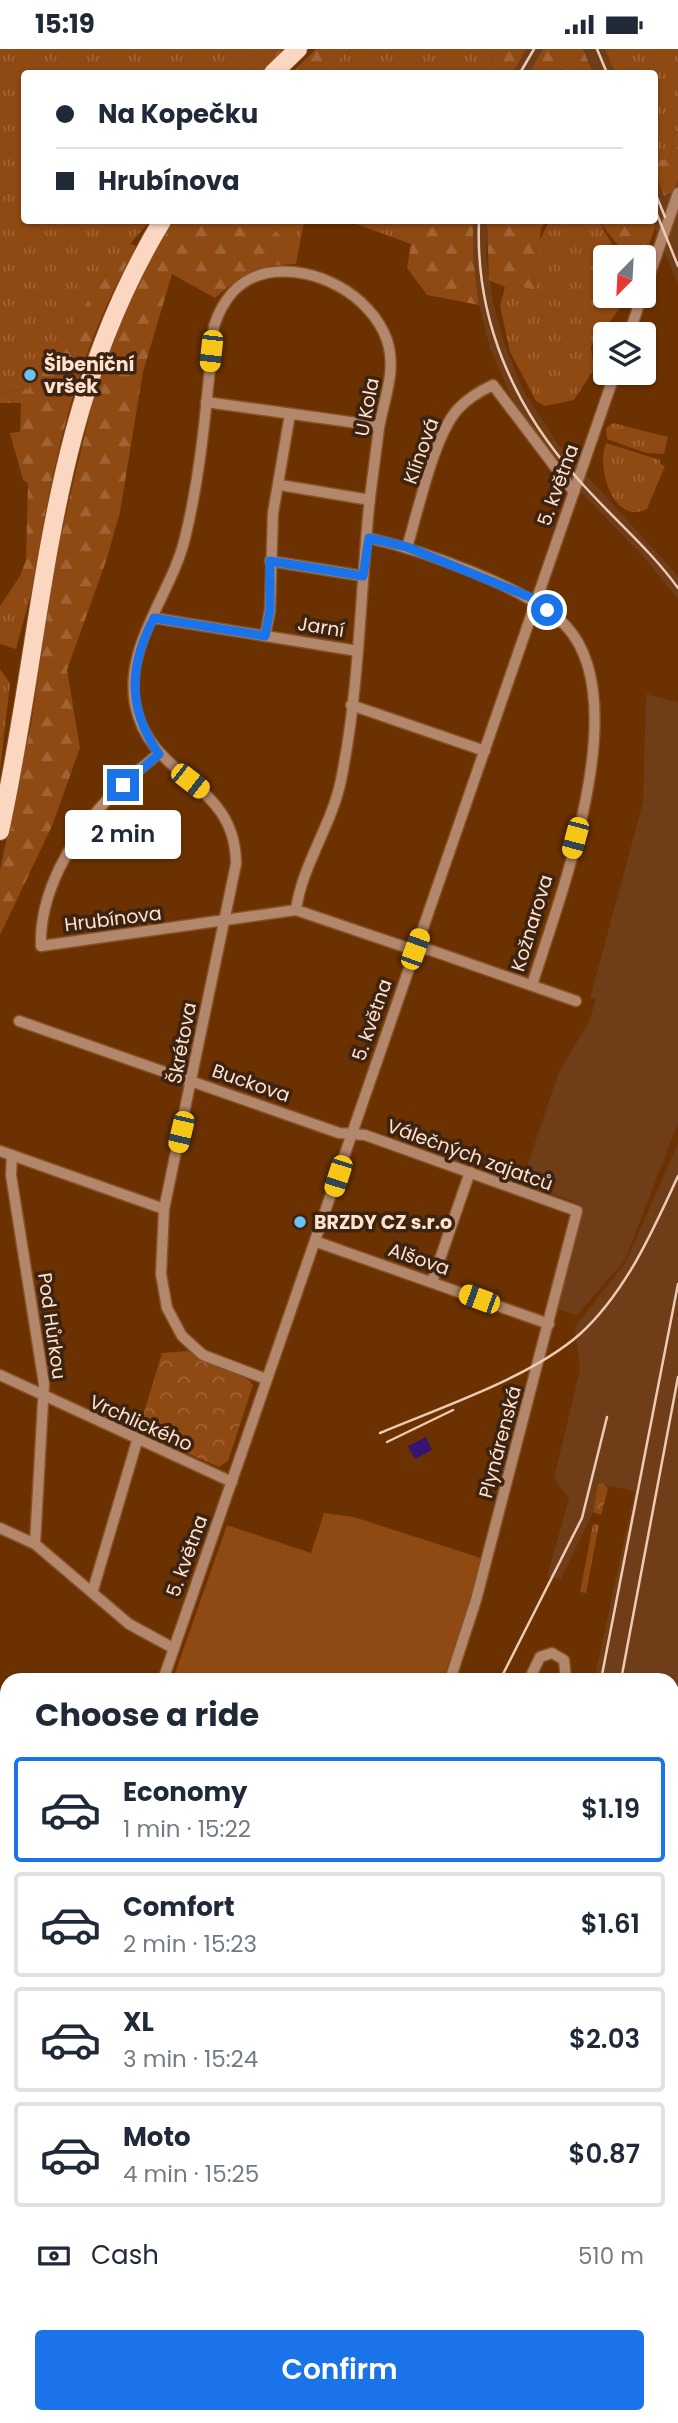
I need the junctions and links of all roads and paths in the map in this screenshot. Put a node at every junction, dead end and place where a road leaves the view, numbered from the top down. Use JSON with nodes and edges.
{"nodes":[{"id":1,"x":298,"y":49,"type":"edge"},
{"id":2,"x":276,"y":70,"type":"edge"},
{"id":3,"x":678,"y":193,"type":"edge"},
{"id":4,"x":160,"y":224,"type":"edge"},
{"id":5,"x":656,"y":256,"type":"edge"},
{"id":6,"x":611,"y":385,"type":"edge"},
{"id":7,"x":206,"y":402,"type":"junction"},
{"id":8,"x":290,"y":414,"type":"junction"},
{"id":9,"x":379,"y":426,"type":"junction"},
{"id":10,"x":280,"y":485,"type":"junction"},
{"id":11,"x":574,"y":492,"type":"junction"},
{"id":12,"x":370,"y":500,"type":"junction"},
{"id":13,"x":369,"y":538,"type":"junction"},
{"id":14,"x":407,"y":547,"type":"junction"},
{"id":15,"x":270,"y":561,"type":"junction"},
{"id":16,"x":363,"y":576,"type":"junction"},
{"id":17,"x":537,"y":600,"type":"junction"},
{"id":18,"x":154,"y":618,"type":"junction"},
{"id":19,"x":265,"y":636,"type":"junction"},
{"id":20,"x":358,"y":651,"type":"junction"},
{"id":21,"x":351,"y":705,"type":"junction"},
{"id":22,"x":485,"y":751,"type":"junction"},
{"id":23,"x":159,"y":754,"type":"junction"},
{"id":24,"x":230,"y":824,"type":"joint"},
{"id":25,"x":0,"y":831,"type":"edge"},
{"id":26,"x":296,"y":910,"type":"junction"},
{"id":27,"x":223,"y":922,"type":"junction"},
{"id":28,"x":415,"y":949,"type":"junction"},
{"id":29,"x":532,"y":985,"type":"junction"},
{"id":30,"x":576,"y":1001,"type":"dead end"},
{"id":31,"x":19,"y":1021,"type":"dead end"},
{"id":32,"x":193,"y":1081,"type":"junction"},
{"id":33,"x":352,"y":1133,"type":"junction"},
{"id":34,"x":0,"y":1151,"type":"edge"},
{"id":35,"x":12,"y":1155,"type":"junction"},
{"id":36,"x":470,"y":1172,"type":"junction"},
{"id":37,"x":164,"y":1209,"type":"junction"},
{"id":38,"x":577,"y":1211,"type":"joint"},
{"id":39,"x":317,"y":1242,"type":"junction"},
{"id":40,"x":432,"y":1282,"type":"junction"},
{"id":41,"x":549,"y":1324,"type":"junction"},
{"id":42,"x":0,"y":1375,"type":"edge"},
{"id":43,"x":267,"y":1379,"type":"junction"},
{"id":44,"x":44,"y":1397,"type":"junction"},
{"id":45,"x":137,"y":1441,"type":"junction"},
{"id":46,"x":232,"y":1482,"type":"junction"},
{"id":47,"x":0,"y":1528,"type":"edge"},
{"id":48,"x":35,"y":1544,"type":"junction"},
{"id":49,"x":93,"y":1590,"type":"junction"},
{"id":50,"x":173,"y":1648,"type":"junction"},
{"id":51,"x":165,"y":1673,"type":"edge"},
{"id":52,"x":452,"y":1673,"type":"edge"},
{"id":53,"x":532,"y":1673,"type":"edge"},
{"id":54,"x":565,"y":1673,"type":"edge"}],
"edges":[{"from":1,"to":2,"type":"main road"},
{"from":3,"to":5,"type":"street"},
{"from":4,"to":25,"type":"main road"},
{"from":6,"to":11,"type":"street","name":"5. května"},
{"from":7,"to":8,"type":"street"},
{"from":7,"to":9,"type":"street","name":"U Kola"},
{"from":7,"to":18,"type":"street","name":"U Kola"},
{"from":8,"to":9,"type":"street"},
{"from":8,"to":10,"type":"street"},
{"from":9,"to":12,"type":"street","name":"U Kola"},
{"from":10,"to":12,"type":"street"},
{"from":10,"to":15,"type":"street"},
{"from":11,"to":14,"type":"street","name":"Klínová"},
{"from":11,"to":17,"type":"street","name":"5. května"},
{"from":12,"to":13,"type":"street","name":"U Kola"},
{"from":13,"to":14,"type":"street","name":"Kožnarova"},
{"from":13,"to":16,"type":"street","name":"U Kola"},
{"from":14,"to":17,"type":"street","name":"Kožnarova"},
{"from":15,"to":16,"type":"street"},
{"from":15,"to":19,"type":"street"},
{"from":16,"to":20,"type":"street","name":"U Kola"},
{"from":17,"to":22,"type":"street","name":"5. května"},
{"from":17,"to":29,"type":"street","name":"Kožnarova"},
{"from":18,"to":19,"type":"street","name":"Jarní"},
{"from":18,"to":23,"type":"street","name":"U Kola"},
{"from":19,"to":20,"type":"street","name":"Jarní"},
{"from":20,"to":21,"type":"street","name":"U Kola"},
{"from":21,"to":22,"type":"street"},
{"from":21,"to":26,"type":"street","name":"U Kola"},
{"from":22,"to":28,"type":"street","name":"5. května"},
{"from":23,"to":24,"type":"street","name":"U Kola"},
{"from":23,"to":27,"type":"street","name":"Hrubínova"},
{"from":24,"to":27,"type":"street","name":"Škrétova"},
{"from":26,"to":27,"type":"street","name":"Hrubínova"},
{"from":26,"to":28,"type":"street","name":"Hrubínova"},
{"from":27,"to":32,"type":"street","name":"Škrétova"},
{"from":28,"to":29,"type":"street","name":"Hrubínova"},
{"from":28,"to":33,"type":"street","name":"5. května"},
{"from":29,"to":30,"type":"street","name":"Hrubínova"},
{"from":31,"to":32,"type":"street","name":"Buckova"},
{"from":32,"to":33,"type":"street","name":"Buckova"},
{"from":32,"to":37,"type":"street","name":"Škrétova"},
{"from":33,"to":36,"type":"street","name":"Válečných zajatců"},
{"from":33,"to":39,"type":"street","name":"5. května"},
{"from":34,"to":35,"type":"street"},
{"from":35,"to":37,"type":"street"},
{"from":35,"to":44,"type":"street","name":"Pod Hůrkou"},
{"from":36,"to":38,"type":"street","name":"Válečných zajatců"},
{"from":36,"to":40,"type":"street"},
{"from":37,"to":43,"type":"street","name":"Škrétova"},
{"from":38,"to":41,"type":"street","name":"Plynárenská"},
{"from":39,"to":40,"type":"street","name":"Alšova"},
{"from":39,"to":43,"type":"street","name":"5. května"},
{"from":40,"to":41,"type":"street","name":"Alšova"},
{"from":41,"to":52,"type":"street","name":"Plynárenská"},
{"from":42,"to":44,"type":"street","name":"Vrchlického"},
{"from":43,"to":46,"type":"street","name":"5. května"},
{"from":44,"to":45,"type":"street","name":"Vrchlického"},
{"from":44,"to":48,"type":"street","name":"Pod Hůrkou"},
{"from":45,"to":46,"type":"street","name":"Vrchlického"},
{"from":45,"to":49,"type":"street"},
{"from":46,"to":50,"type":"street","name":"5. května"},
{"from":47,"to":48,"type":"street"},
{"from":48,"to":49,"type":"street"},
{"from":49,"to":50,"type":"street"},
{"from":50,"to":51,"type":"street","name":"5. května"},
{"from":53,"to":54,"type":"street"}]}
